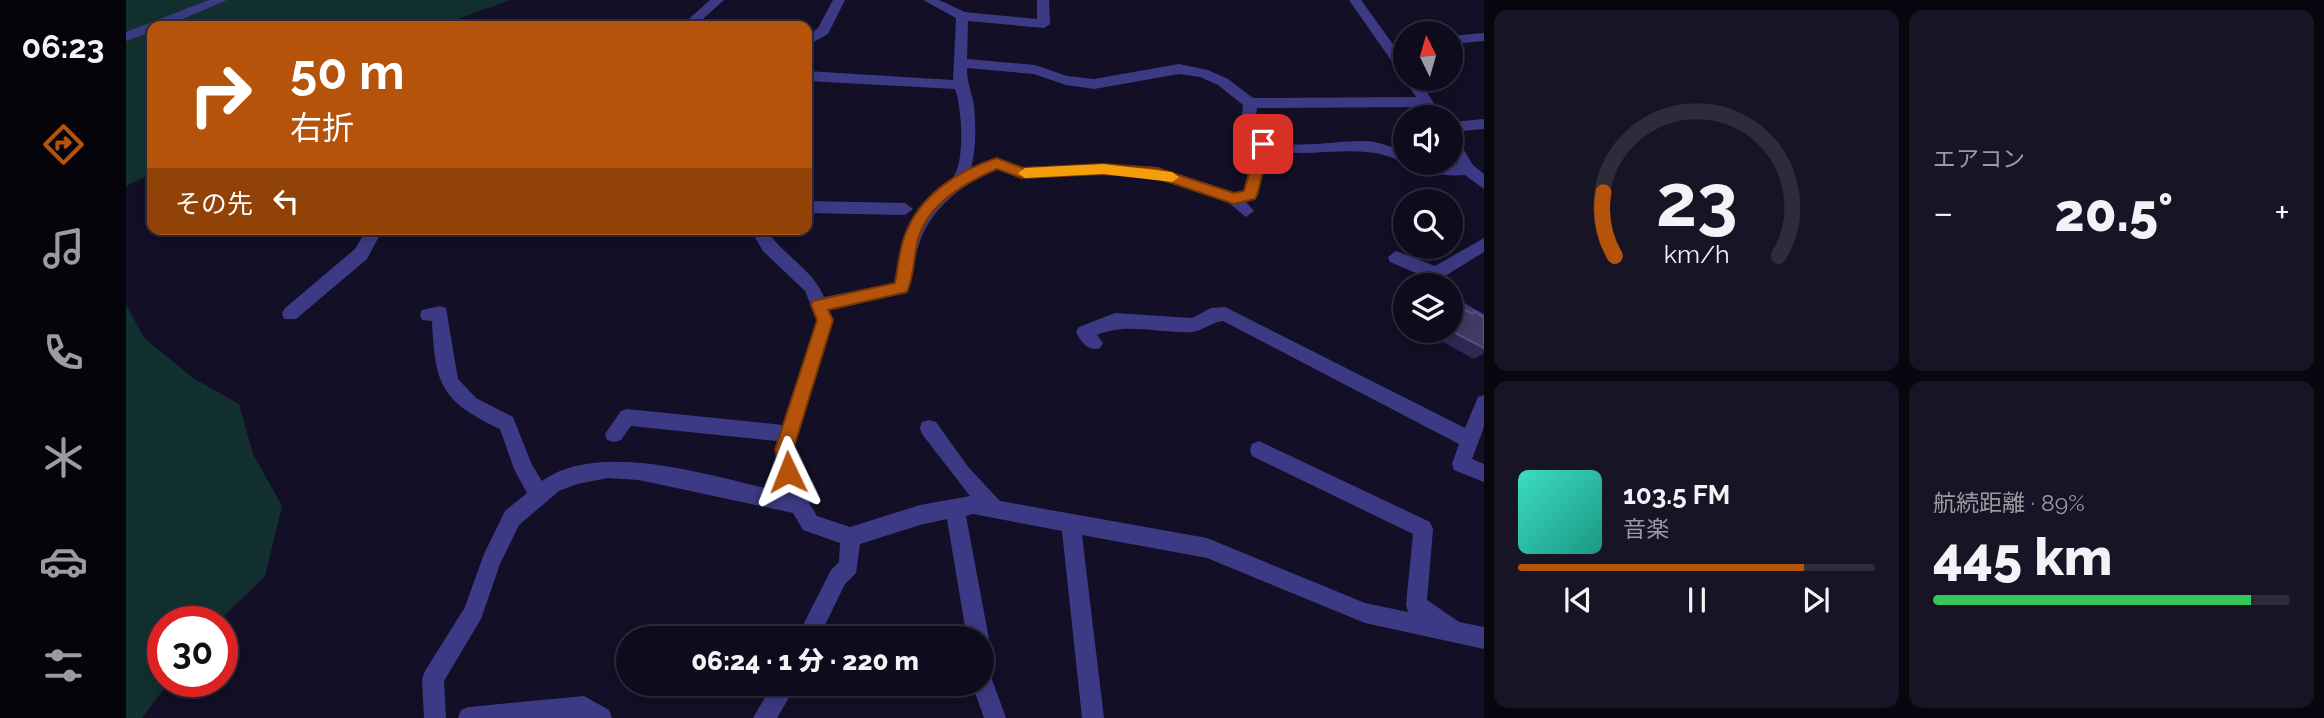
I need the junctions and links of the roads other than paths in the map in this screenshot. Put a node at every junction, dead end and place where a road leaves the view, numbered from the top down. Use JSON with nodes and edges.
{"nodes":[{"id":1,"x":221,"y":0,"type":"edge"},
{"id":2,"x":718,"y":0,"type":"edge"},
{"id":3,"x":839,"y":0,"type":"edge"},
{"id":4,"x":929,"y":0,"type":"edge"},
{"id":5,"x":1043,"y":0,"type":"edge"},
{"id":6,"x":1355,"y":0,"type":"edge"},
{"id":7,"x":962,"y":16,"type":"junction"},
{"id":8,"x":168,"y":21,"type":"edge"},
{"id":9,"x":693,"y":21,"type":"edge"},
{"id":10,"x":147,"y":29,"type":"edge"},
{"id":11,"x":126,"y":37,"type":"edge"},
{"id":12,"x":1484,"y":37,"type":"edge"},
{"id":13,"x":812,"y":39,"type":"edge"},
{"id":14,"x":1463,"y":39,"type":"edge"},
{"id":15,"x":1389,"y":44,"type":"junction"},
{"id":16,"x":1393,"y":44,"type":"edge"},
{"id":17,"x":1393,"y":50,"type":"edge"},
{"id":18,"x":960,"y":63,"type":"junction"},
{"id":19,"x":812,"y":76,"type":"edge"},
{"id":20,"x":960,"y":85,"type":"junction"},
{"id":21,"x":1419,"y":91,"type":"edge"},
{"id":22,"x":1426,"y":102,"type":"junction"},
{"id":23,"x":1250,"y":103,"type":"junction"},
{"id":24,"x":1428,"y":105,"type":"edge"},
{"id":25,"x":1484,"y":124,"type":"edge"},
{"id":26,"x":1463,"y":126,"type":"edge"},
{"id":27,"x":1263,"y":144,"type":"junction"},
{"id":28,"x":1393,"y":154,"type":"edge"},
{"id":29,"x":1463,"y":161,"type":"edge"},
{"id":30,"x":1463,"y":169,"type":"edge"},
{"id":31,"x":1468,"y":169,"type":"junction"},
{"id":32,"x":961,"y":179,"type":"junction"},
{"id":33,"x":1484,"y":183,"type":"edge"},
{"id":34,"x":1234,"y":199,"type":"junction"},
{"id":35,"x":812,"y":208,"type":"edge"},
{"id":36,"x":905,"y":209,"type":"dead end"},
{"id":37,"x":1246,"y":211,"type":"dead end"},
{"id":38,"x":372,"y":235,"type":"edge"},
{"id":39,"x":762,"y":235,"type":"edge"},
{"id":40,"x":1484,"y":244,"type":"edge"},
{"id":41,"x":1400,"y":259,"type":"edge"},
{"id":42,"x":1427,"y":273,"type":"edge"},
{"id":43,"x":1447,"y":273,"type":"edge"},
{"id":44,"x":819,"y":305,"type":"junction"},
{"id":45,"x":1463,"y":310,"type":"edge"},
{"id":46,"x":290,"y":314,"type":"dead end"},
{"id":47,"x":428,"y":315,"type":"dead end"},
{"id":48,"x":1484,"y":323,"type":"edge"},
{"id":49,"x":1094,"y":343,"type":"dead end"},
{"id":50,"x":1484,"y":403,"type":"edge"},
{"id":51,"x":929,"y":428,"type":"dead end"},
{"id":52,"x":614,"y":434,"type":"dead end"},
{"id":53,"x":788,"y":435,"type":"junction"},
{"id":54,"x":1470,"y":440,"type":"junction"},
{"id":55,"x":1259,"y":450,"type":"dead end"},
{"id":56,"x":1484,"y":473,"type":"edge"},
{"id":57,"x":538,"y":495,"type":"junction"},
{"id":58,"x":799,"y":505,"type":"junction"},
{"id":59,"x":955,"y":508,"type":"junction"},
{"id":60,"x":995,"y":509,"type":"junction"},
{"id":61,"x":1071,"y":524,"type":"junction"},
{"id":62,"x":850,"y":537,"type":"junction"},
{"id":63,"x":814,"y":626,"type":"edge"},
{"id":64,"x":976,"y":626,"type":"edge"},
{"id":65,"x":1462,"y":633,"type":"junction"},
{"id":66,"x":1484,"y":638,"type":"edge"},
{"id":67,"x":778,"y":696,"type":"edge"},
{"id":68,"x":987,"y":696,"type":"edge"},
{"id":69,"x":435,"y":718,"type":"edge"},
{"id":70,"x":470,"y":718,"type":"edge"},
{"id":71,"x":601,"y":718,"type":"edge"},
{"id":72,"x":764,"y":718,"type":"edge"},
{"id":73,"x":995,"y":718,"type":"edge"},
{"id":74,"x":1093,"y":718,"type":"edge"}],
"edges":[{"from":1,"to":8,"type":"street"},
{"from":2,"to":9,"type":"street"},
{"from":3,"to":13,"type":"street"},
{"from":4,"to":7,"type":"street"},
{"from":5,"to":7,"type":"street"},
{"from":6,"to":15,"type":"street"},
{"from":7,"to":18,"type":"street"},
{"from":10,"to":11,"type":"street"},
{"from":12,"to":14,"type":"street"},
{"from":15,"to":16,"type":"street"},
{"from":15,"to":17,"type":"street"},
{"from":18,"to":20,"type":"street"},
{"from":18,"to":23,"type":"street"},
{"from":19,"to":20,"type":"street"},
{"from":20,"to":32,"type":"street"},
{"from":21,"to":22,"type":"street"},
{"from":22,"to":23,"type":"street"},
{"from":22,"to":24,"type":"street"},
{"from":23,"to":27,"type":"street"},
{"from":25,"to":26,"type":"street"},
{"from":27,"to":28,"type":"street"},
{"from":27,"to":34,"type":"street"},
{"from":29,"to":31,"type":"street"},
{"from":30,"to":31,"type":"street"},
{"from":31,"to":33,"type":"street"},
{"from":32,"to":34,"type":"street"},
{"from":32,"to":44,"type":"street"},
{"from":34,"to":37,"type":"street"},
{"from":35,"to":36,"type":"street"},
{"from":38,"to":46,"type":"street"},
{"from":39,"to":44,"type":"street"},
{"from":40,"to":43,"type":"street"},
{"from":41,"to":42,"type":"street"},
{"from":44,"to":53,"type":"street"},
{"from":45,"to":48,"type":"street"},
{"from":47,"to":57,"type":"street"},
{"from":49,"to":54,"type":"street"},
{"from":50,"to":54,"type":"street"},
{"from":51,"to":60,"type":"street"},
{"from":52,"to":53,"type":"street"},
{"from":53,"to":58,"type":"street"},
{"from":54,"to":56,"type":"street"},
{"from":55,"to":65,"type":"street"},
{"from":57,"to":58,"type":"street"},
{"from":57,"to":69,"type":"street"},
{"from":58,"to":62,"type":"street"},
{"from":59,"to":60,"type":"street"},
{"from":59,"to":62,"type":"street"},
{"from":59,"to":64,"type":"street"},
{"from":60,"to":61,"type":"street"},
{"from":61,"to":65,"type":"street"},
{"from":61,"to":74,"type":"street"},
{"from":62,"to":63,"type":"street"},
{"from":65,"to":66,"type":"street"},
{"from":67,"to":72,"type":"street"},
{"from":68,"to":73,"type":"street"},
{"from":70,"to":71,"type":"street"}]}
